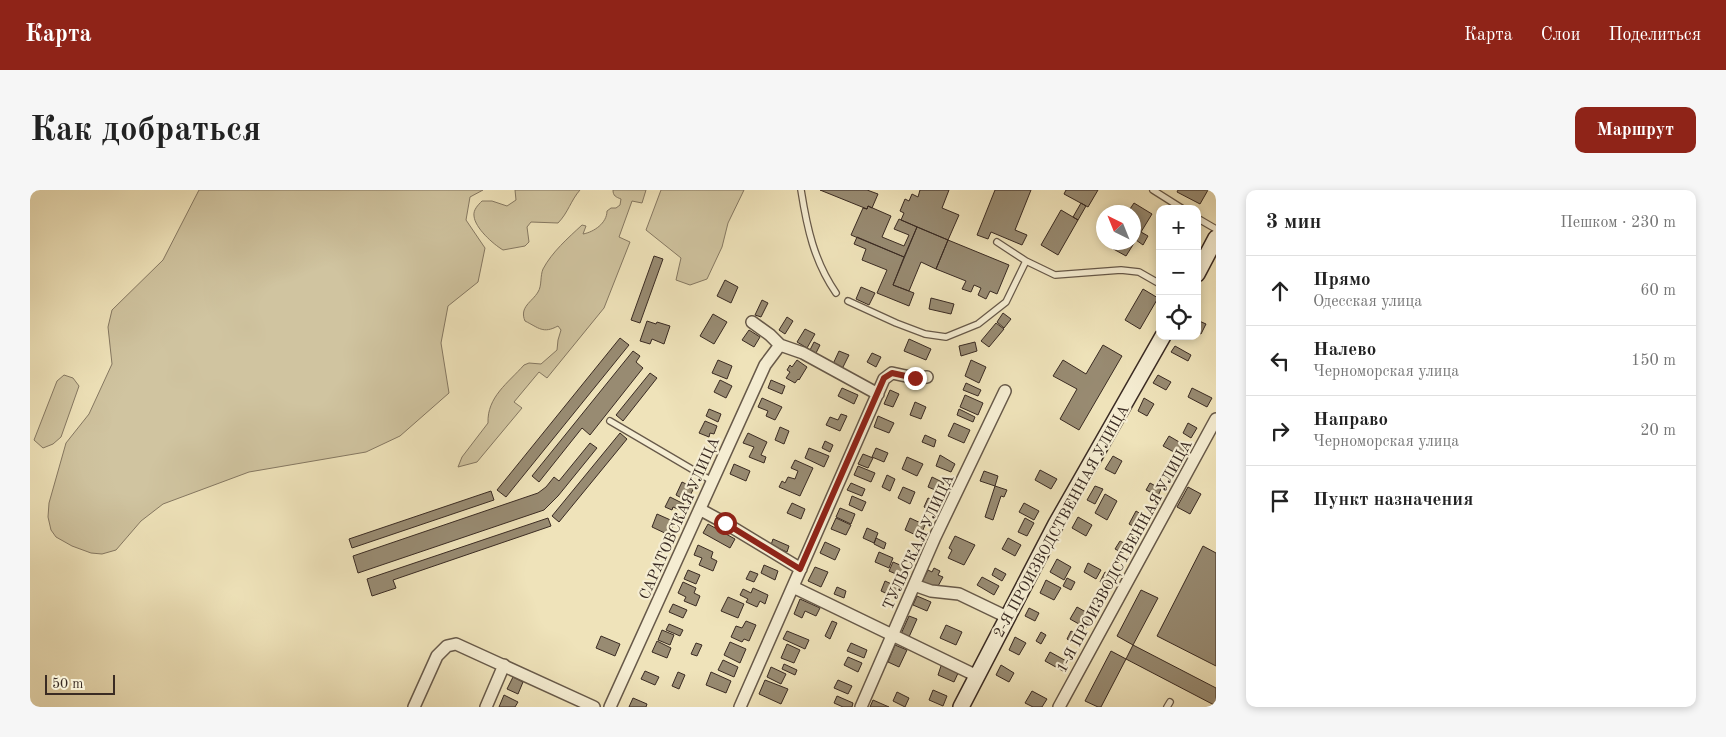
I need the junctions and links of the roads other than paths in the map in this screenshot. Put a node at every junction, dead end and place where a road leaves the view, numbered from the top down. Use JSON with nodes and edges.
{"nodes":[{"id":1,"x":801,"y":190,"type":"edge"},
{"id":2,"x":1153,"y":190,"type":"edge"},
{"id":3,"x":1177,"y":205,"type":"edge"},
{"id":4,"x":1201,"y":221,"type":"edge"},
{"id":5,"x":1216,"y":230,"type":"edge"},
{"id":6,"x":1216,"y":238,"type":"edge"},
{"id":7,"x":997,"y":242,"type":"dead end"},
{"id":8,"x":1026,"y":261,"type":"junction"},
{"id":9,"x":1201,"y":266,"type":"edge"},
{"id":10,"x":1156,"y":282,"type":"edge"},
{"id":11,"x":836,"y":293,"type":"dead end"},
{"id":12,"x":848,"y":301,"type":"dead end"},
{"id":13,"x":752,"y":322,"type":"dead end"},
{"id":14,"x":1161,"y":340,"type":"edge"},
{"id":15,"x":780,"y":345,"type":"junction"},
{"id":16,"x":927,"y":377,"type":"dead end"},
{"id":17,"x":1005,"y":391,"type":"dead end"},
{"id":18,"x":878,"y":394,"type":"junction"},
{"id":19,"x":1216,"y":419,"type":"edge"},
{"id":20,"x":610,"y":421,"type":"dead end"},
{"id":21,"x":712,"y":481,"type":"junction"},
{"id":22,"x":701,"y":510,"type":"junction"},
{"id":23,"x":800,"y":569,"type":"junction"},
{"id":24,"x":914,"y":586,"type":"junction"},
{"id":25,"x":792,"y":587,"type":"junction"},
{"id":26,"x":1007,"y":617,"type":"junction"},
{"id":27,"x":892,"y":635,"type":"junction"},
{"id":28,"x":504,"y":665,"type":"junction"},
{"id":29,"x":977,"y":676,"type":"junction"},
{"id":30,"x":963,"y":706,"type":"edge"},
{"id":31,"x":414,"y":707,"type":"edge"},
{"id":32,"x":486,"y":707,"type":"edge"},
{"id":33,"x":594,"y":707,"type":"edge"},
{"id":34,"x":610,"y":707,"type":"edge"},
{"id":35,"x":740,"y":707,"type":"edge"},
{"id":36,"x":861,"y":707,"type":"edge"},
{"id":37,"x":1059,"y":707,"type":"edge"}],
"edges":[{"from":1,"to":11,"type":"lane"},
{"from":2,"to":3,"type":"lane"},
{"from":4,"to":5,"type":"lane"},
{"from":6,"to":9,"type":"street"},
{"from":7,"to":8,"type":"lane"},
{"from":8,"to":10,"type":"lane"},
{"from":8,"to":12,"type":"lane"},
{"from":13,"to":15,"type":"street"},
{"from":14,"to":26,"type":"street","name":"2-Я ПРОИЗВОДСТВЕННАЯ УЛИЦА"},
{"from":15,"to":18,"type":"street"},
{"from":15,"to":21,"type":"street","name":"САРАТОВСКАЯ УЛИЦА"},
{"from":16,"to":18,"type":"street"},
{"from":17,"to":24,"type":"street","name":"ТУЛЬСКАЯ УЛИЦА"},
{"from":18,"to":23,"type":"street"},
{"from":19,"to":37,"type":"street","name":"1-Я ПРОИЗВОДСТВЕННАЯ УЛИЦА"},
{"from":20,"to":21,"type":"lane"},
{"from":21,"to":22,"type":"street","name":"САРАТОВСКАЯ УЛИЦА"},
{"from":22,"to":23,"type":"street"},
{"from":22,"to":34,"type":"street","name":"САРАТОВСКАЯ УЛИЦА"},
{"from":23,"to":25,"type":"street"},
{"from":24,"to":26,"type":"street"},
{"from":24,"to":27,"type":"street","name":"ТУЛЬСКАЯ УЛИЦА"},
{"from":25,"to":27,"type":"street"},
{"from":25,"to":35,"type":"street"},
{"from":26,"to":29,"type":"street","name":"2-Я ПРОИЗВОДСТВЕННАЯ УЛИЦА"},
{"from":27,"to":29,"type":"street"},
{"from":27,"to":36,"type":"street","name":"ТУЛЬСКАЯ УЛИЦА"},
{"from":28,"to":31,"type":"street"},
{"from":28,"to":32,"type":"street"},
{"from":28,"to":33,"type":"street"},
{"from":29,"to":30,"type":"street","name":"2-Я ПРОИЗВОДСТВЕННАЯ УЛИЦА"}]}
